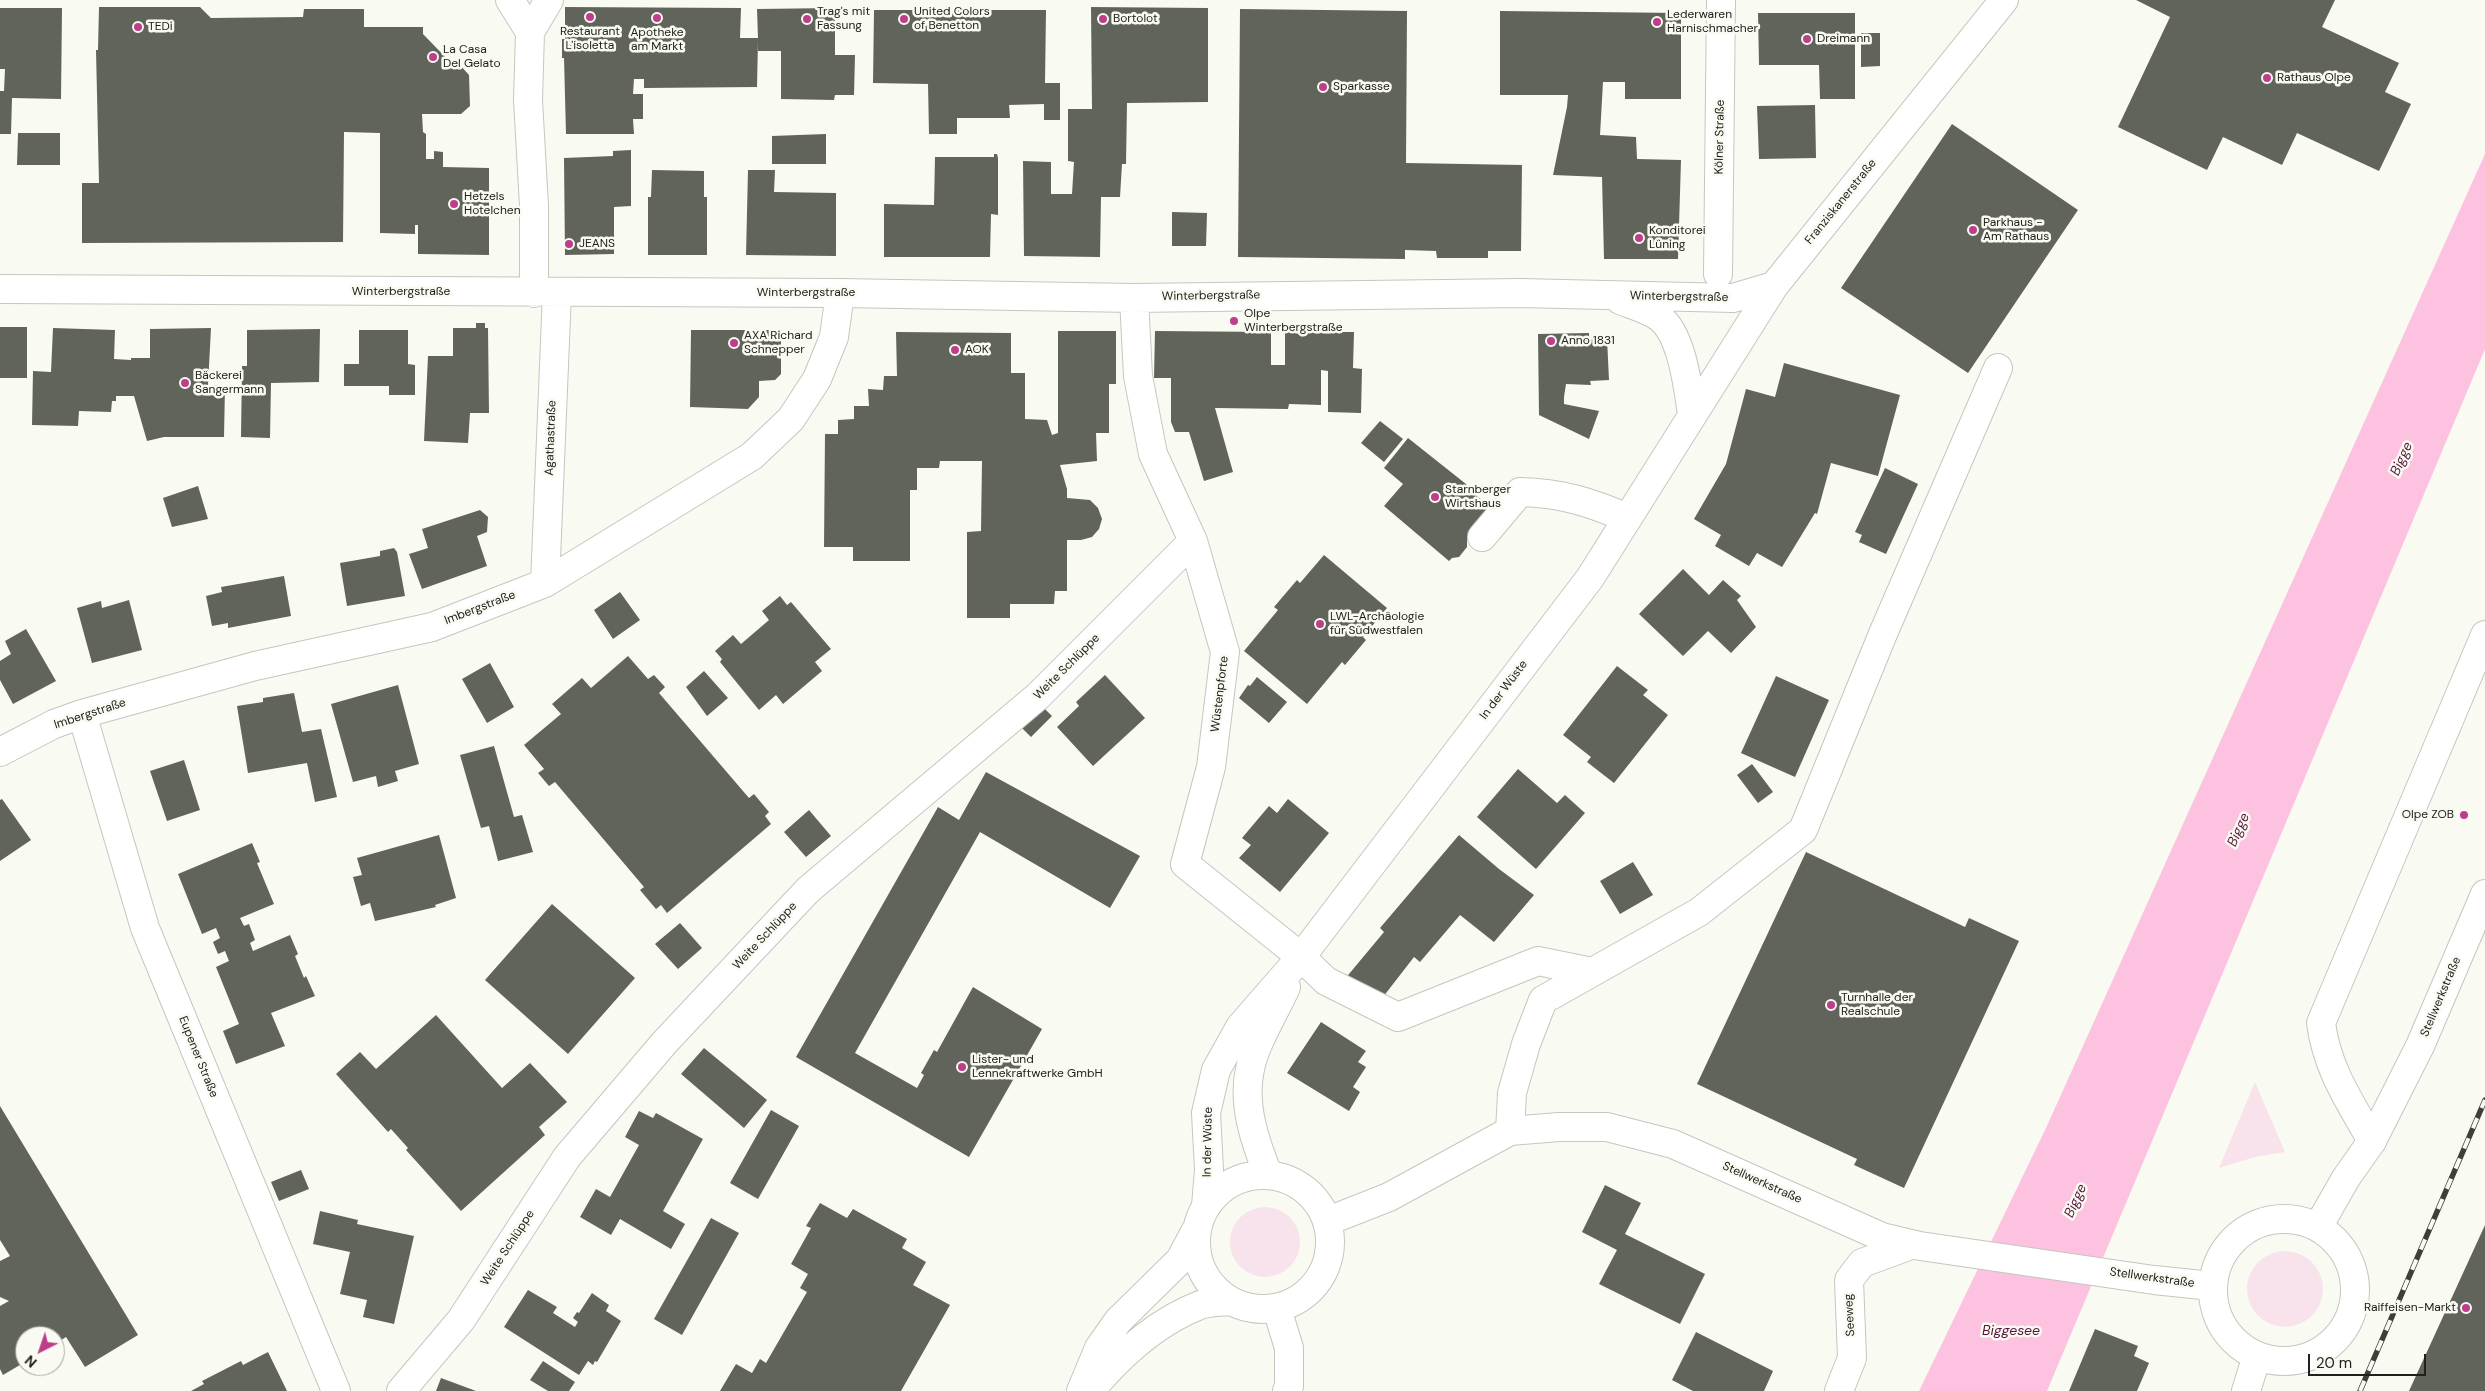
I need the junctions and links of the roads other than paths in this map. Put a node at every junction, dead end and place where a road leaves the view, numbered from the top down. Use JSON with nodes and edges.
{"nodes":[{"id":1,"x":510,"y":0,"type":"edge"},
{"id":2,"x":549,"y":0,"type":"edge"},
{"id":3,"x":1721,"y":0,"type":"edge"},
{"id":4,"x":2004,"y":0,"type":"edge"},
{"id":5,"x":530,"y":32,"type":"junction"},
{"id":6,"x":1718,"y":274,"type":"dead end"},
{"id":7,"x":1774,"y":286,"type":"junction"},
{"id":8,"x":0,"y":289,"type":"edge"},
{"id":9,"x":545,"y":293,"type":"junction"},
{"id":10,"x":840,"y":293,"type":"junction"},
{"id":11,"x":1612,"y":296,"type":"junction"},
{"id":12,"x":1134,"y":298,"type":"junction"},
{"id":13,"x":1998,"y":368,"type":"dead end"},
{"id":14,"x":1692,"y":414,"type":"junction"},
{"id":15,"x":1627,"y":518,"type":"junction"},
{"id":16,"x":1482,"y":537,"type":"dead end"},
{"id":17,"x":1193,"y":541,"type":"junction"},
{"id":18,"x":545,"y":583,"type":"junction"},
{"id":19,"x":2485,"y":635,"type":"edge"},
{"id":20,"x":82,"y":714,"type":"junction"},
{"id":21,"x":0,"y":752,"type":"edge"},
{"id":22,"x":2485,"y":894,"type":"edge"},
{"id":23,"x":1301,"y":957,"type":"junction"},
{"id":24,"x":1592,"y":972,"type":"junction"},
{"id":25,"x":1510,"y":1131,"type":"junction"},
{"id":26,"x":2372,"y":1141,"type":"junction"},
{"id":27,"x":1268,"y":1174,"type":"junction"},
{"id":28,"x":1202,"y":1217,"type":"junction"},
{"id":29,"x":1328,"y":1221,"type":"junction"},
{"id":30,"x":2318,"y":1227,"type":"junction"},
{"id":31,"x":1916,"y":1245,"type":"junction"},
{"id":32,"x":2212,"y":1286,"type":"junction"},
{"id":33,"x":1231,"y":1301,"type":"junction"},
{"id":34,"x":1277,"y":1308,"type":"junction"},
{"id":35,"x":2257,"y":1356,"type":"junction"},
{"id":36,"x":336,"y":1391,"type":"edge"},
{"id":37,"x":401,"y":1391,"type":"edge"},
{"id":38,"x":1081,"y":1391,"type":"edge"},
{"id":39,"x":1090,"y":1391,"type":"edge"},
{"id":40,"x":1287,"y":1391,"type":"edge"},
{"id":41,"x":1839,"y":1391,"type":"edge"},
{"id":42,"x":2246,"y":1391,"type":"edge"}],
"edges":[{"from":1,"to":5,"type":"street"},
{"from":2,"to":5,"type":"street","name":"Agathastraße"},
{"from":3,"to":6,"type":"street","name":"Kölner Straße"},
{"from":4,"to":7,"type":"street","name":"Franziskanerstraße"},
{"from":5,"to":9,"type":"street","name":"Agathastraße"},
{"from":7,"to":11,"type":"street","name":"Winterbergstraße"},
{"from":7,"to":14,"type":"street","name":"Franziskanerstraße"},
{"from":8,"to":9,"type":"street","name":"Winterbergstraße"},
{"from":9,"to":10,"type":"street","name":"Winterbergstraße"},
{"from":9,"to":18,"type":"street","name":"Agathastraße"},
{"from":10,"to":12,"type":"street","name":"Winterbergstraße"},
{"from":10,"to":18,"type":"street","name":"Imbergstraße"},
{"from":11,"to":12,"type":"street","name":"Winterbergstraße"},
{"from":11,"to":14,"type":"street","name":"Winterbergstraße"},
{"from":12,"to":17,"type":"street","name":"Wüstenpforte"},
{"from":13,"to":24,"type":"street"},
{"from":14,"to":15,"type":"street","name":"In der Wüste"},
{"from":15,"to":16,"type":"street"},
{"from":15,"to":23,"type":"street","name":"In der Wüste"},
{"from":17,"to":23,"type":"street","name":"Wüstenpforte"},
{"from":17,"to":37,"type":"street","name":"Weite Schlüppe"},
{"from":18,"to":20,"type":"street","name":"Imbergstraße"},
{"from":19,"to":26,"type":"street"},
{"from":20,"to":21,"type":"street","name":"Imbergstraße"},
{"from":20,"to":36,"type":"street","name":"Eupener Straße"},
{"from":22,"to":26,"type":"street","name":"Stellwerkstraße"},
{"from":23,"to":24,"type":"street"},
{"from":23,"to":27,"type":"street","name":"In der Wüste"},
{"from":23,"to":28,"type":"street","name":"In der Wüste"},
{"from":24,"to":25,"type":"street"},
{"from":25,"to":29,"type":"street","name":"Stellwerkstraße"},
{"from":25,"to":31,"type":"street","name":"Stellwerkstraße"},
{"from":26,"to":30,"type":"street","name":"Stellwerkstraße"},
{"from":27,"to":28,"type":"street"},
{"from":27,"to":29,"type":"street"},
{"from":28,"to":33,"type":"street"},
{"from":28,"to":38,"type":"street","name":"In der Wüste"},
{"from":29,"to":34,"type":"street"},
{"from":30,"to":32,"type":"street","name":"Stellwerkstraße"},
{"from":30,"to":35,"type":"street","name":"Stellwerkstraße"},
{"from":31,"to":32,"type":"street","name":"Stellwerkstraße"},
{"from":31,"to":41,"type":"street","name":"Seeweg"},
{"from":32,"to":35,"type":"street","name":"Stellwerkstraße"},
{"from":33,"to":34,"type":"street"},
{"from":33,"to":39,"type":"street"},
{"from":34,"to":40,"type":"street"},
{"from":35,"to":42,"type":"street"}]}
